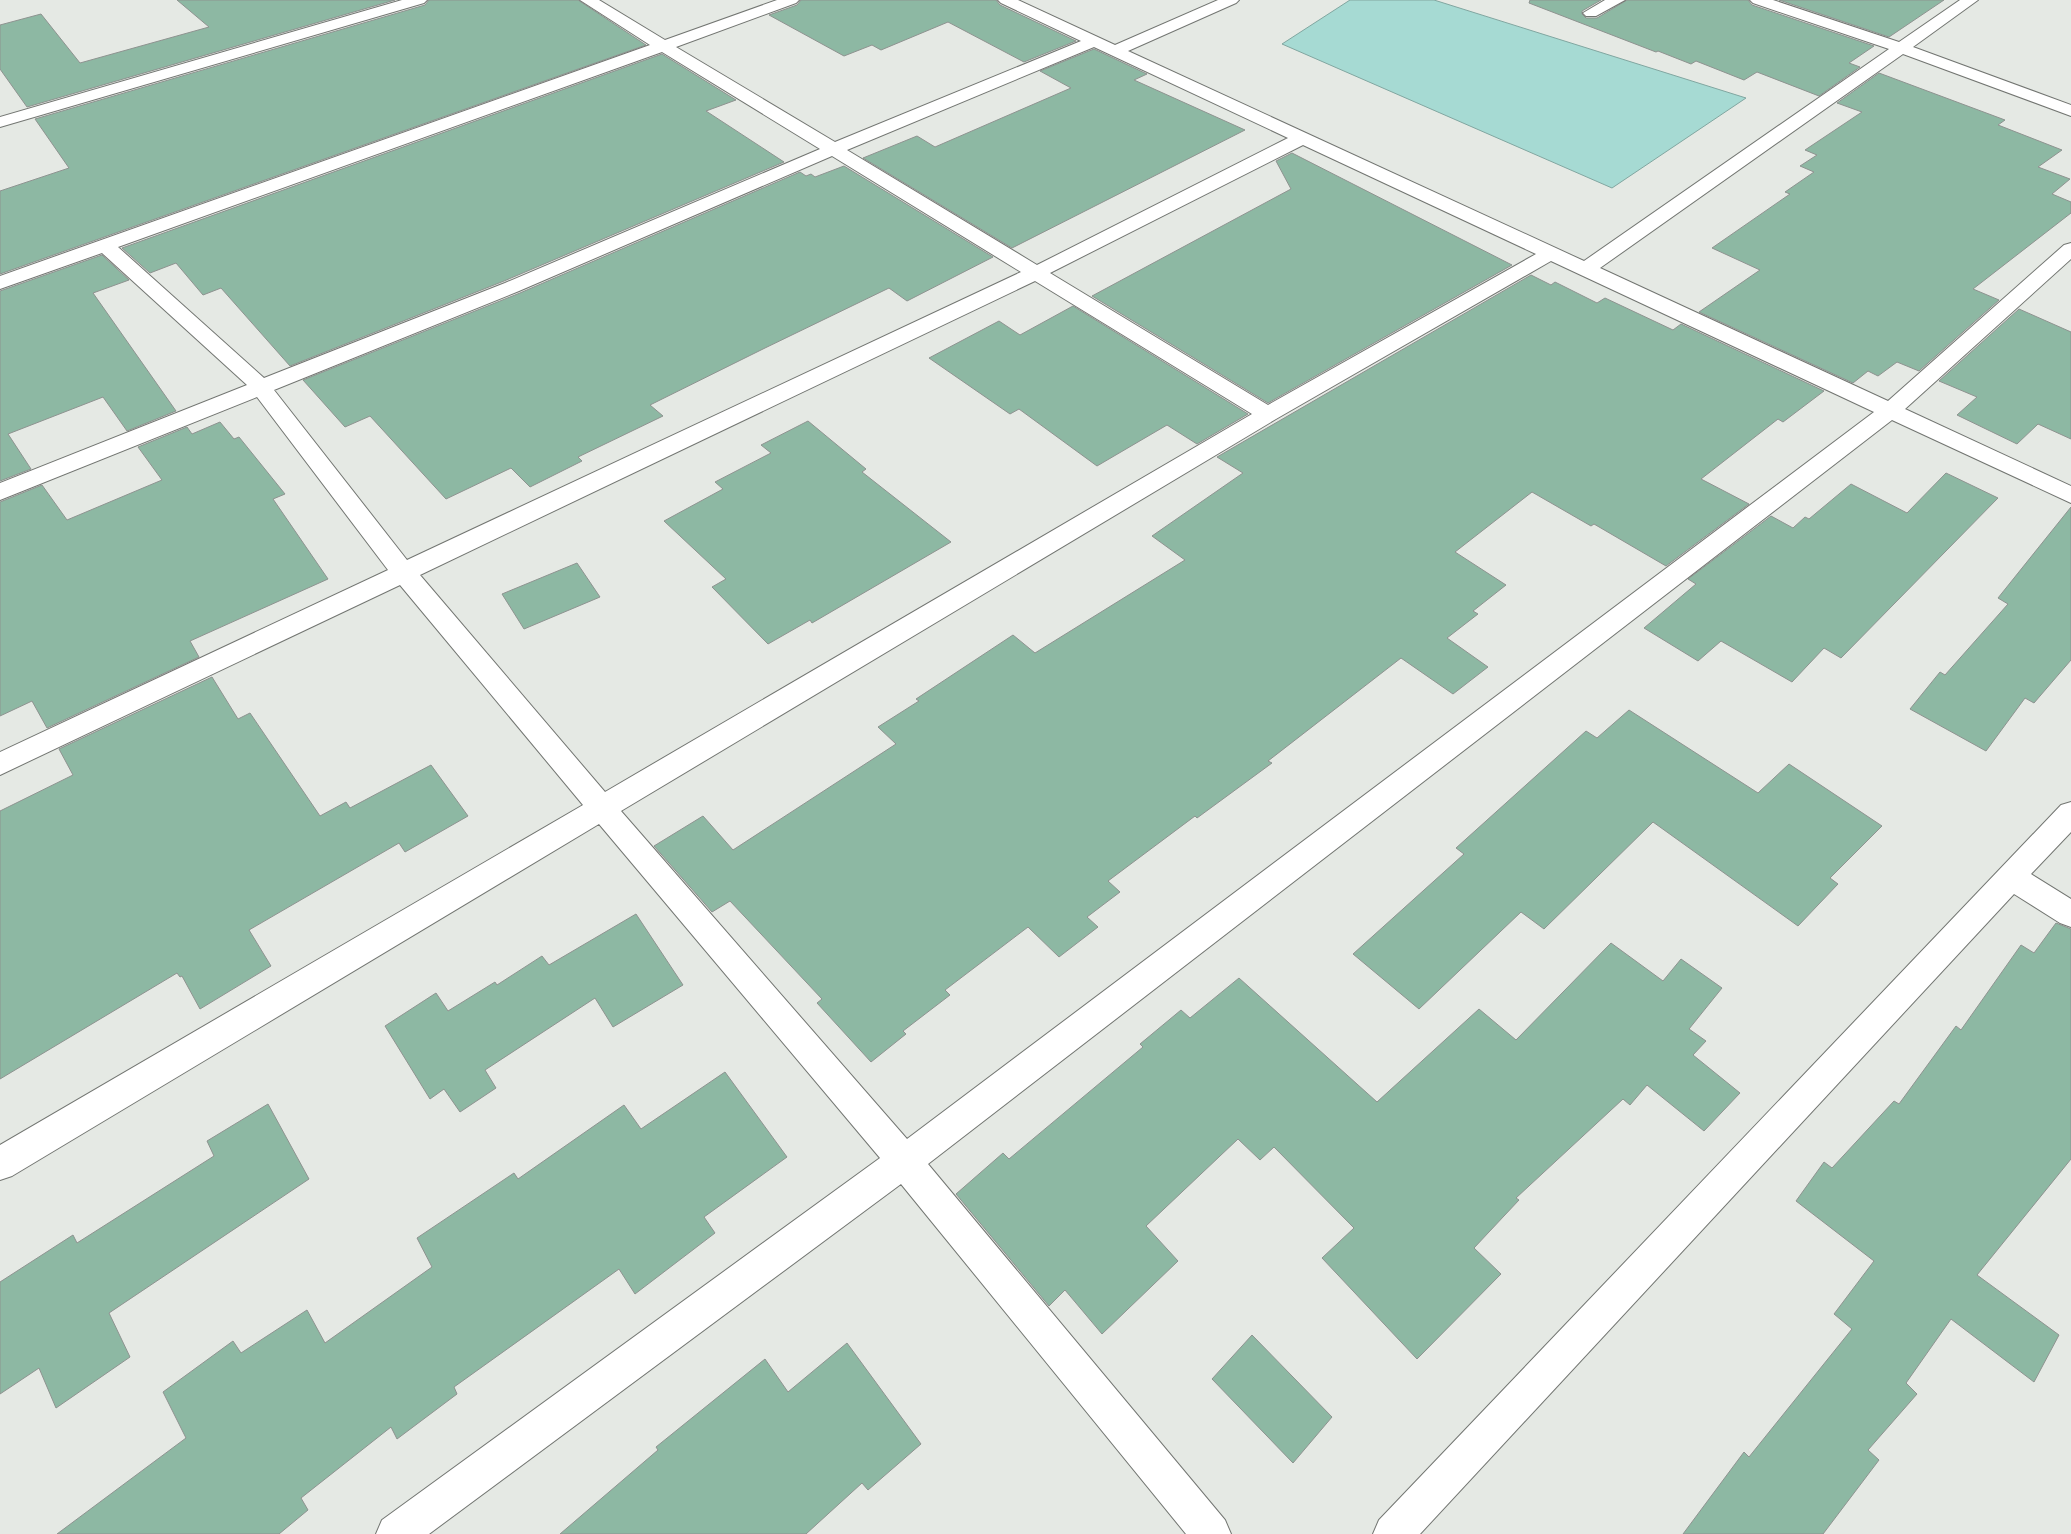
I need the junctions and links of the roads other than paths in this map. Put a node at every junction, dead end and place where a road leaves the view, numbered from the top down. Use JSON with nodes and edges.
{"nodes":[{"id":1,"x":419,"y":0,"type":"edge"},
{"id":2,"x":588,"y":0,"type":"edge"},
{"id":3,"x":791,"y":0,"type":"edge"},
{"id":4,"x":1006,"y":0,"type":"edge"},
{"id":5,"x":1231,"y":0,"type":"edge"},
{"id":6,"x":1617,"y":0,"type":"edge"},
{"id":7,"x":1758,"y":0,"type":"edge"},
{"id":8,"x":1970,"y":0,"type":"edge"},
{"id":9,"x":1591,"y":13,"type":"dead end"},
{"id":10,"x":1095,"y":41,"type":"junction"},
{"id":11,"x":666,"y":46,"type":"junction"},
{"id":12,"x":1901,"y":48,"type":"junction"},
{"id":13,"x":1114,"y":50,"type":"junction"},
{"id":14,"x":2071,"y":111,"type":"edge"},
{"id":15,"x":0,"y":122,"type":"edge"},
{"id":16,"x":1302,"y":138,"type":"junction"},
{"id":17,"x":834,"y":149,"type":"junction"},
{"id":18,"x":107,"y":247,"type":"junction"},
{"id":19,"x":2071,"y":249,"type":"edge"},
{"id":20,"x":1551,"y":253,"type":"junction"},
{"id":21,"x":1586,"y":270,"type":"junction"},
{"id":22,"x":1035,"y":273,"type":"junction"},
{"id":23,"x":0,"y":283,"type":"edge"},
{"id":24,"x":261,"y":387,"type":"junction"},
{"id":25,"x":1890,"y":411,"type":"junction"},
{"id":26,"x":1268,"y":414,"type":"junction"},
{"id":27,"x":0,"y":492,"type":"edge"},
{"id":28,"x":2071,"y":495,"type":"edge"},
{"id":29,"x":403,"y":572,"type":"junction"},
{"id":30,"x":0,"y":764,"type":"edge"},
{"id":31,"x":602,"y":808,"type":"junction"},
{"id":32,"x":2071,"y":813,"type":"edge"},
{"id":33,"x":2011,"y":877,"type":"junction"},
{"id":34,"x":2071,"y":914,"type":"edge"},
{"id":35,"x":904,"y":1161,"type":"junction"},
{"id":36,"x":0,"y":1164,"type":"edge"},
{"id":37,"x":396,"y":1534,"type":"edge"},
{"id":38,"x":1211,"y":1534,"type":"edge"},
{"id":39,"x":1393,"y":1534,"type":"edge"}],
"edges":[{"from":1,"to":15,"type":"street"},
{"from":2,"to":11,"type":"street"},
{"from":3,"to":11,"type":"street"},
{"from":4,"to":10,"type":"street"},
{"from":5,"to":13,"type":"street"},
{"from":6,"to":9,"type":"street"},
{"from":7,"to":12,"type":"street"},
{"from":8,"to":12,"type":"street"},
{"from":10,"to":13,"type":"street"},
{"from":10,"to":17,"type":"street"},
{"from":11,"to":17,"type":"street"},
{"from":11,"to":18,"type":"street"},
{"from":12,"to":14,"type":"street"},
{"from":12,"to":21,"type":"street"},
{"from":13,"to":16,"type":"street"},
{"from":16,"to":20,"type":"street"},
{"from":16,"to":22,"type":"street"},
{"from":17,"to":22,"type":"street"},
{"from":17,"to":24,"type":"street"},
{"from":18,"to":23,"type":"street"},
{"from":18,"to":24,"type":"street"},
{"from":19,"to":25,"type":"street"},
{"from":20,"to":21,"type":"street"},
{"from":20,"to":26,"type":"street"},
{"from":21,"to":25,"type":"street"},
{"from":22,"to":26,"type":"street"},
{"from":22,"to":29,"type":"street"},
{"from":24,"to":27,"type":"street"},
{"from":24,"to":29,"type":"street"},
{"from":25,"to":28,"type":"street"},
{"from":25,"to":35,"type":"street"},
{"from":26,"to":31,"type":"street"},
{"from":29,"to":30,"type":"street"},
{"from":29,"to":31,"type":"street"},
{"from":31,"to":35,"type":"street"},
{"from":31,"to":36,"type":"street"},
{"from":32,"to":33,"type":"street"},
{"from":33,"to":34,"type":"street"},
{"from":33,"to":39,"type":"street"},
{"from":35,"to":37,"type":"street"},
{"from":35,"to":38,"type":"street"}]}
